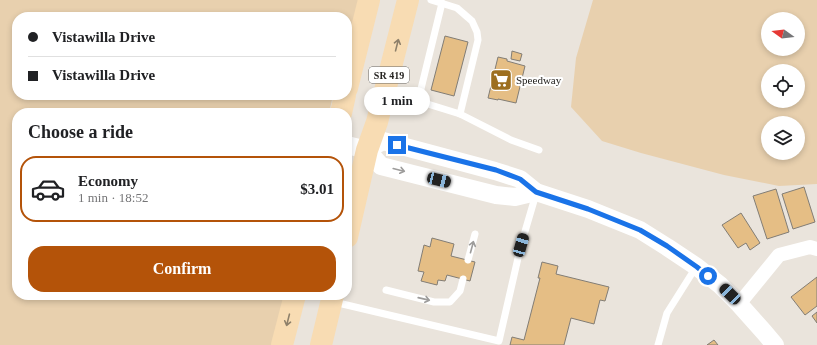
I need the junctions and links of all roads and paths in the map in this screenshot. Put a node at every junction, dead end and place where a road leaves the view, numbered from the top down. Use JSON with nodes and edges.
{"nodes":[{"id":1,"x":369,"y":0,"type":"edge"},
{"id":2,"x":408,"y":0,"type":"edge"},
{"id":3,"x":431,"y":0,"type":"edge"},
{"id":4,"x":442,"y":3,"type":"junction"},
{"id":5,"x":352,"y":68,"type":"edge"},
{"id":6,"x":460,"y":114,"type":"junction"},
{"id":7,"x":357,"y":147,"type":"edge"},
{"id":8,"x":539,"y":150,"type":"dead end"},
{"id":9,"x":352,"y":192,"type":"edge"},
{"id":10,"x":536,"y":192,"type":"junction"},
{"id":11,"x":475,"y":234,"type":"dead end"},
{"id":12,"x":817,"y":249,"type":"edge"},
{"id":13,"x":468,"y":260,"type":"dead end"},
{"id":14,"x":697,"y":267,"type":"junction"},
{"id":15,"x":463,"y":279,"type":"dead end"},
{"id":16,"x":386,"y":290,"type":"dead end"},
{"id":17,"x":294,"y":300,"type":"edge"},
{"id":18,"x":332,"y":300,"type":"edge"},
{"id":19,"x":341,"y":300,"type":"edge"},
{"id":20,"x":739,"y":304,"type":"junction"},
{"id":21,"x":282,"y":345,"type":"edge"},
{"id":22,"x":321,"y":345,"type":"edge"},
{"id":23,"x":658,"y":345,"type":"edge"},
{"id":24,"x":775,"y":345,"type":"edge"}],
"edges":[{"from":1,"to":5,"type":"main road","number":"SR 419"},
{"from":7,"to":2,"type":"main road","number":"SR 419","one_way":true},
{"from":3,"to":4,"type":"lane"},
{"from":4,"to":6,"type":"lane"},
{"from":4,"to":6,"type":"lane"},
{"from":6,"to":8,"type":"lane"},
{"from":7,"to":9,"type":"main road","number":"SR 419"},
{"from":7,"to":10,"type":"street"},
{"from":7,"to":10,"type":"street","one_way":true},
{"from":10,"to":14,"type":"street"},
{"from":10,"to":19,"type":"lane"},
{"from":13,"to":11,"type":"lane","one_way":true},
{"from":12,"to":20,"type":"street"},
{"from":14,"to":20,"type":"street"},
{"from":14,"to":23,"type":"lane"},
{"from":16,"to":15,"type":"lane","one_way":true},
{"from":17,"to":21,"type":"main road","one_way":true},
{"from":18,"to":22,"type":"main road"},
{"from":20,"to":24,"type":"street"}]}
